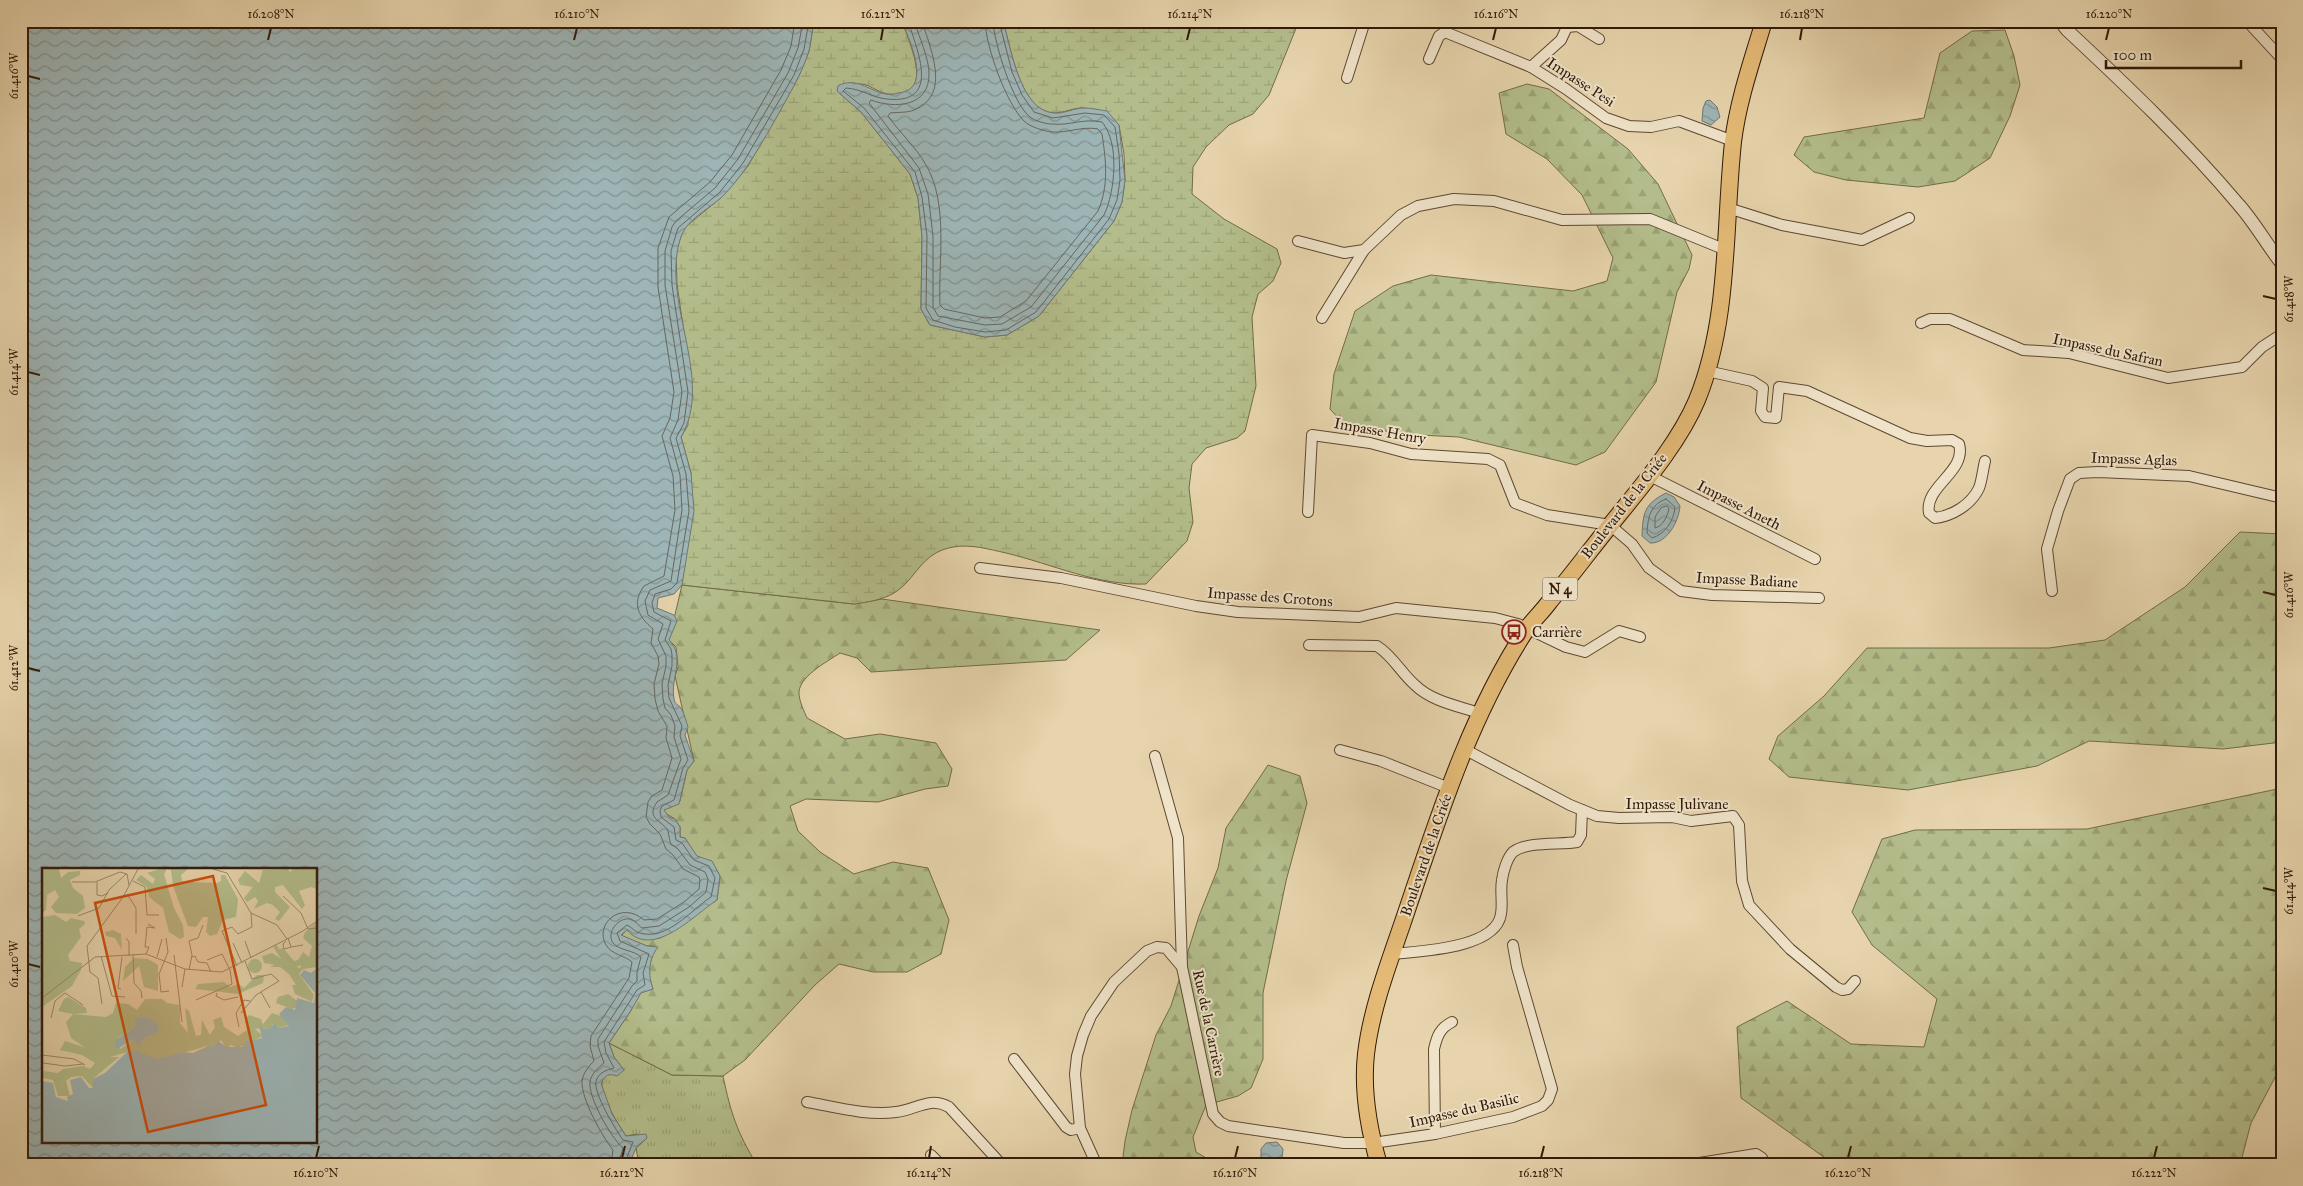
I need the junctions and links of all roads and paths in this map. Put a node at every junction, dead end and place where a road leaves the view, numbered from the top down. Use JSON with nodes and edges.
{"nodes":[{"id":1,"x":1365,"y":21,"type":"edge"},
{"id":2,"x":1764,"y":21,"type":"edge"},
{"id":3,"x":2060,"y":21,"type":"edge"},
{"id":4,"x":2247,"y":21,"type":"edge"},
{"id":5,"x":1598,"y":39,"type":"dead end"},
{"id":6,"x":1429,"y":59,"type":"dead end"},
{"id":7,"x":2282,"y":59,"type":"edge"},
{"id":8,"x":1531,"y":67,"type":"junction"},
{"id":9,"x":1347,"y":78,"type":"dead end"},
{"id":10,"x":1733,"y":141,"type":"junction"},
{"id":11,"x":1728,"y":208,"type":"junction"},
{"id":12,"x":1909,"y":218,"type":"dead end"},
{"id":13,"x":1298,"y":241,"type":"dead end"},
{"id":14,"x":1364,"y":250,"type":"junction"},
{"id":15,"x":1726,"y":250,"type":"junction"},
{"id":16,"x":2282,"y":264,"type":"edge"},
{"id":17,"x":1322,"y":318,"type":"dead end"},
{"id":18,"x":1922,"y":323,"type":"dead end"},
{"id":19,"x":2282,"y":334,"type":"edge"},
{"id":20,"x":1707,"y":371,"type":"junction"},
{"id":21,"x":1985,"y":460,"type":"dead end"},
{"id":22,"x":1650,"y":476,"type":"junction"},
{"id":23,"x":2282,"y":498,"type":"edge"},
{"id":24,"x":1308,"y":512,"type":"dead end"},
{"id":25,"x":1610,"y":525,"type":"junction"},
{"id":26,"x":1815,"y":559,"type":"dead end"},
{"id":27,"x":980,"y":568,"type":"dead end"},
{"id":28,"x":2052,"y":591,"type":"dead end"},
{"id":29,"x":1819,"y":598,"type":"dead end"},
{"id":30,"x":1528,"y":628,"type":"junction"},
{"id":31,"x":1640,"y":637,"type":"dead end"},
{"id":32,"x":1309,"y":645,"type":"dead end"},
{"id":33,"x":1479,"y":713,"type":"junction"},
{"id":34,"x":1464,"y":749,"type":"junction"},
{"id":35,"x":1340,"y":750,"type":"dead end"},
{"id":36,"x":1154,"y":756,"type":"dead end"},
{"id":37,"x":1449,"y":788,"type":"junction"},
{"id":38,"x":1582,"y":810,"type":"junction"},
{"id":39,"x":1514,"y":945,"type":"dead end"},
{"id":40,"x":1392,"y":954,"type":"junction"},
{"id":41,"x":1182,"y":966,"type":"junction"},
{"id":42,"x":1854,"y":981,"type":"dead end"},
{"id":43,"x":1452,"y":1022,"type":"dead end"},
{"id":44,"x":1014,"y":1059,"type":"dead end"},
{"id":45,"x":806,"y":1102,"type":"dead end"},
{"id":46,"x":1080,"y":1128,"type":"junction"},
{"id":47,"x":1435,"y":1134,"type":"junction"},
{"id":48,"x":1373,"y":1143,"type":"junction"},
{"id":49,"x":931,"y":1155,"type":"dead end"},
{"id":50,"x":1094,"y":1159,"type":"dead end"},
{"id":51,"x":941,"y":1165,"type":"edge"},
{"id":52,"x":1002,"y":1165,"type":"edge"},
{"id":53,"x":1379,"y":1165,"type":"edge"},
{"id":54,"x":1687,"y":1165,"type":"edge"},
{"id":55,"x":1764,"y":1165,"type":"edge"}],
"edges":[{"from":1,"to":9,"type":"street"},
{"from":2,"to":10,"type":"main road","name":"Boulevard de la Criée","number":"N 4"},
{"from":3,"to":16,"type":"street"},
{"from":4,"to":7,"type":"street"},
{"from":5,"to":8,"type":"street"},
{"from":6,"to":8,"type":"street","name":"Impasse Pesi"},
{"from":8,"to":10,"type":"street","name":"Impasse Pesi"},
{"from":10,"to":11,"type":"main road","name":"Boulevard de la Criée","number":"N 4"},
{"from":11,"to":12,"type":"street"},
{"from":11,"to":15,"type":"main road","name":"Boulevard de la Criée","number":"N 4"},
{"from":13,"to":14,"type":"street"},
{"from":14,"to":15,"type":"street"},
{"from":14,"to":17,"type":"street"},
{"from":15,"to":20,"type":"main road","name":"Boulevard de la Criée","number":"N 4"},
{"from":18,"to":19,"type":"street","name":"Impasse du Safran"},
{"from":20,"to":21,"type":"street"},
{"from":20,"to":22,"type":"main road","name":"Boulevard de la Criée","number":"N 4"},
{"from":22,"to":25,"type":"main road","name":"Boulevard de la Criée","number":"N 4"},
{"from":22,"to":26,"type":"street","name":"Impasse Aneth"},
{"from":23,"to":28,"type":"street","name":"Impasse Aglas"},
{"from":24,"to":25,"type":"street","name":"Impasse Henry"},
{"from":25,"to":29,"type":"street","name":"Impasse Badiane"},
{"from":25,"to":30,"type":"main road","name":"Boulevard de la Criée","number":"N 4"},
{"from":27,"to":30,"type":"street","name":"Impasse des Crotons"},
{"from":30,"to":31,"type":"street","name":"Impasse des Crotons"},
{"from":30,"to":33,"type":"main road","name":"Boulevard de la Criée","number":"N 4"},
{"from":32,"to":33,"type":"street"},
{"from":33,"to":34,"type":"main road","name":"Boulevard de la Criée","number":"N 4"},
{"from":34,"to":37,"type":"main road","name":"Boulevard de la Criée","number":"N 4"},
{"from":34,"to":38,"type":"street","name":"Impasse Julivane"},
{"from":35,"to":37,"type":"street"},
{"from":36,"to":41,"type":"street"},
{"from":37,"to":40,"type":"main road","name":"Boulevard de la Criée","number":"N 4"},
{"from":38,"to":40,"type":"street"},
{"from":38,"to":42,"type":"street","name":"Impasse Julivane"},
{"from":39,"to":47,"type":"street","name":"Impasse du Basilic"},
{"from":40,"to":48,"type":"main road","name":"Boulevard de la Criée","number":"N 4"},
{"from":41,"to":46,"type":"street","name":"Rue de la Carrière"},
{"from":41,"to":48,"type":"street","name":"Rue de la Carrière"},
{"from":43,"to":47,"type":"street"},
{"from":44,"to":46,"type":"street"},
{"from":45,"to":52,"type":"street"},
{"from":46,"to":50,"type":"street"},
{"from":47,"to":48,"type":"street","name":"Impasse du Basilic"},
{"from":48,"to":53,"type":"main road","name":"Boulevard de la Criée","number":"N 4"},
{"from":49,"to":51,"type":"street"},
{"from":54,"to":55,"type":"street"}]}
